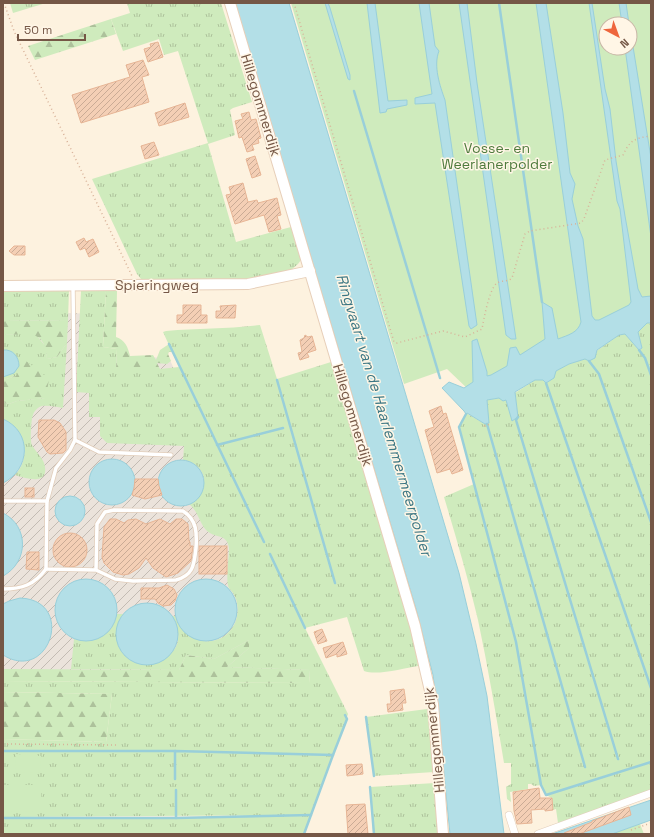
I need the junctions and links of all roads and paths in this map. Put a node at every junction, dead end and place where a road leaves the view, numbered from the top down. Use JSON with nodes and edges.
{"nodes":[{"id":1,"x":4,"y":3,"type":"edge"},
{"id":2,"x":230,"y":3,"type":"edge"},
{"id":3,"x":294,"y":3,"type":"edge"},
{"id":4,"x":651,"y":136,"type":"edge"},
{"id":5,"x":129,"y":270,"type":"dead end"},
{"id":6,"x":310,"y":271,"type":"junction"},
{"id":7,"x":3,"y":286,"type":"edge"},
{"id":8,"x":73,"y":286,"type":"junction"},
{"id":9,"x":490,"y":424,"type":"dead end"},
{"id":10,"x":484,"y":426,"type":"dead end"},
{"id":11,"x":75,"y":440,"type":"junction"},
{"id":12,"x":171,"y":455,"type":"dead end"},
{"id":13,"x":3,"y":501,"type":"edge"},
{"id":14,"x":47,"y":501,"type":"junction"},
{"id":15,"x":46,"y":569,"type":"junction"},
{"id":16,"x":96,"y":570,"type":"junction"},
{"id":17,"x":3,"y":589,"type":"edge"},
{"id":18,"x":3,"y":744,"type":"edge"},
{"id":19,"x":119,"y":745,"type":"dead end"},
{"id":20,"x":651,"y":793,"type":"edge"},
{"id":21,"x":509,"y":815,"type":"dead end"},
{"id":22,"x":651,"y":823,"type":"edge"},
{"id":23,"x":632,"y":830,"type":"dead end"},
{"id":24,"x":443,"y":834,"type":"edge"},
{"id":25,"x":515,"y":834,"type":"edge"},
{"id":26,"x":538,"y":834,"type":"edge"}],
"edges":[{"from":1,"to":5,"type":"path","name":"Spieringweg"},
{"from":2,"to":6,"type":"street","name":"Hillegommerdijk"},
{"from":3,"to":4,"type":"path"},
{"from":6,"to":8,"type":"street","name":"Spieringweg"},
{"from":6,"to":24,"type":"street","name":"Hillegommerdijk"},
{"from":7,"to":8,"type":"street","name":"Spieringweg"},
{"from":8,"to":11,"type":"lane"},
{"from":9,"to":10,"type":"path"},
{"from":11,"to":12,"type":"lane"},
{"from":11,"to":14,"type":"lane"},
{"from":13,"to":14,"type":"lane"},
{"from":14,"to":15,"type":"lane"},
{"from":15,"to":16,"type":"lane"},
{"from":15,"to":17,"type":"lane"},
{"from":16,"to":16,"type":"lane"},
{"from":18,"to":19,"type":"path"},
{"from":20,"to":26,"type":"street"},
{"from":21,"to":25,"type":"street"},
{"from":22,"to":23,"type":"path"}]}
